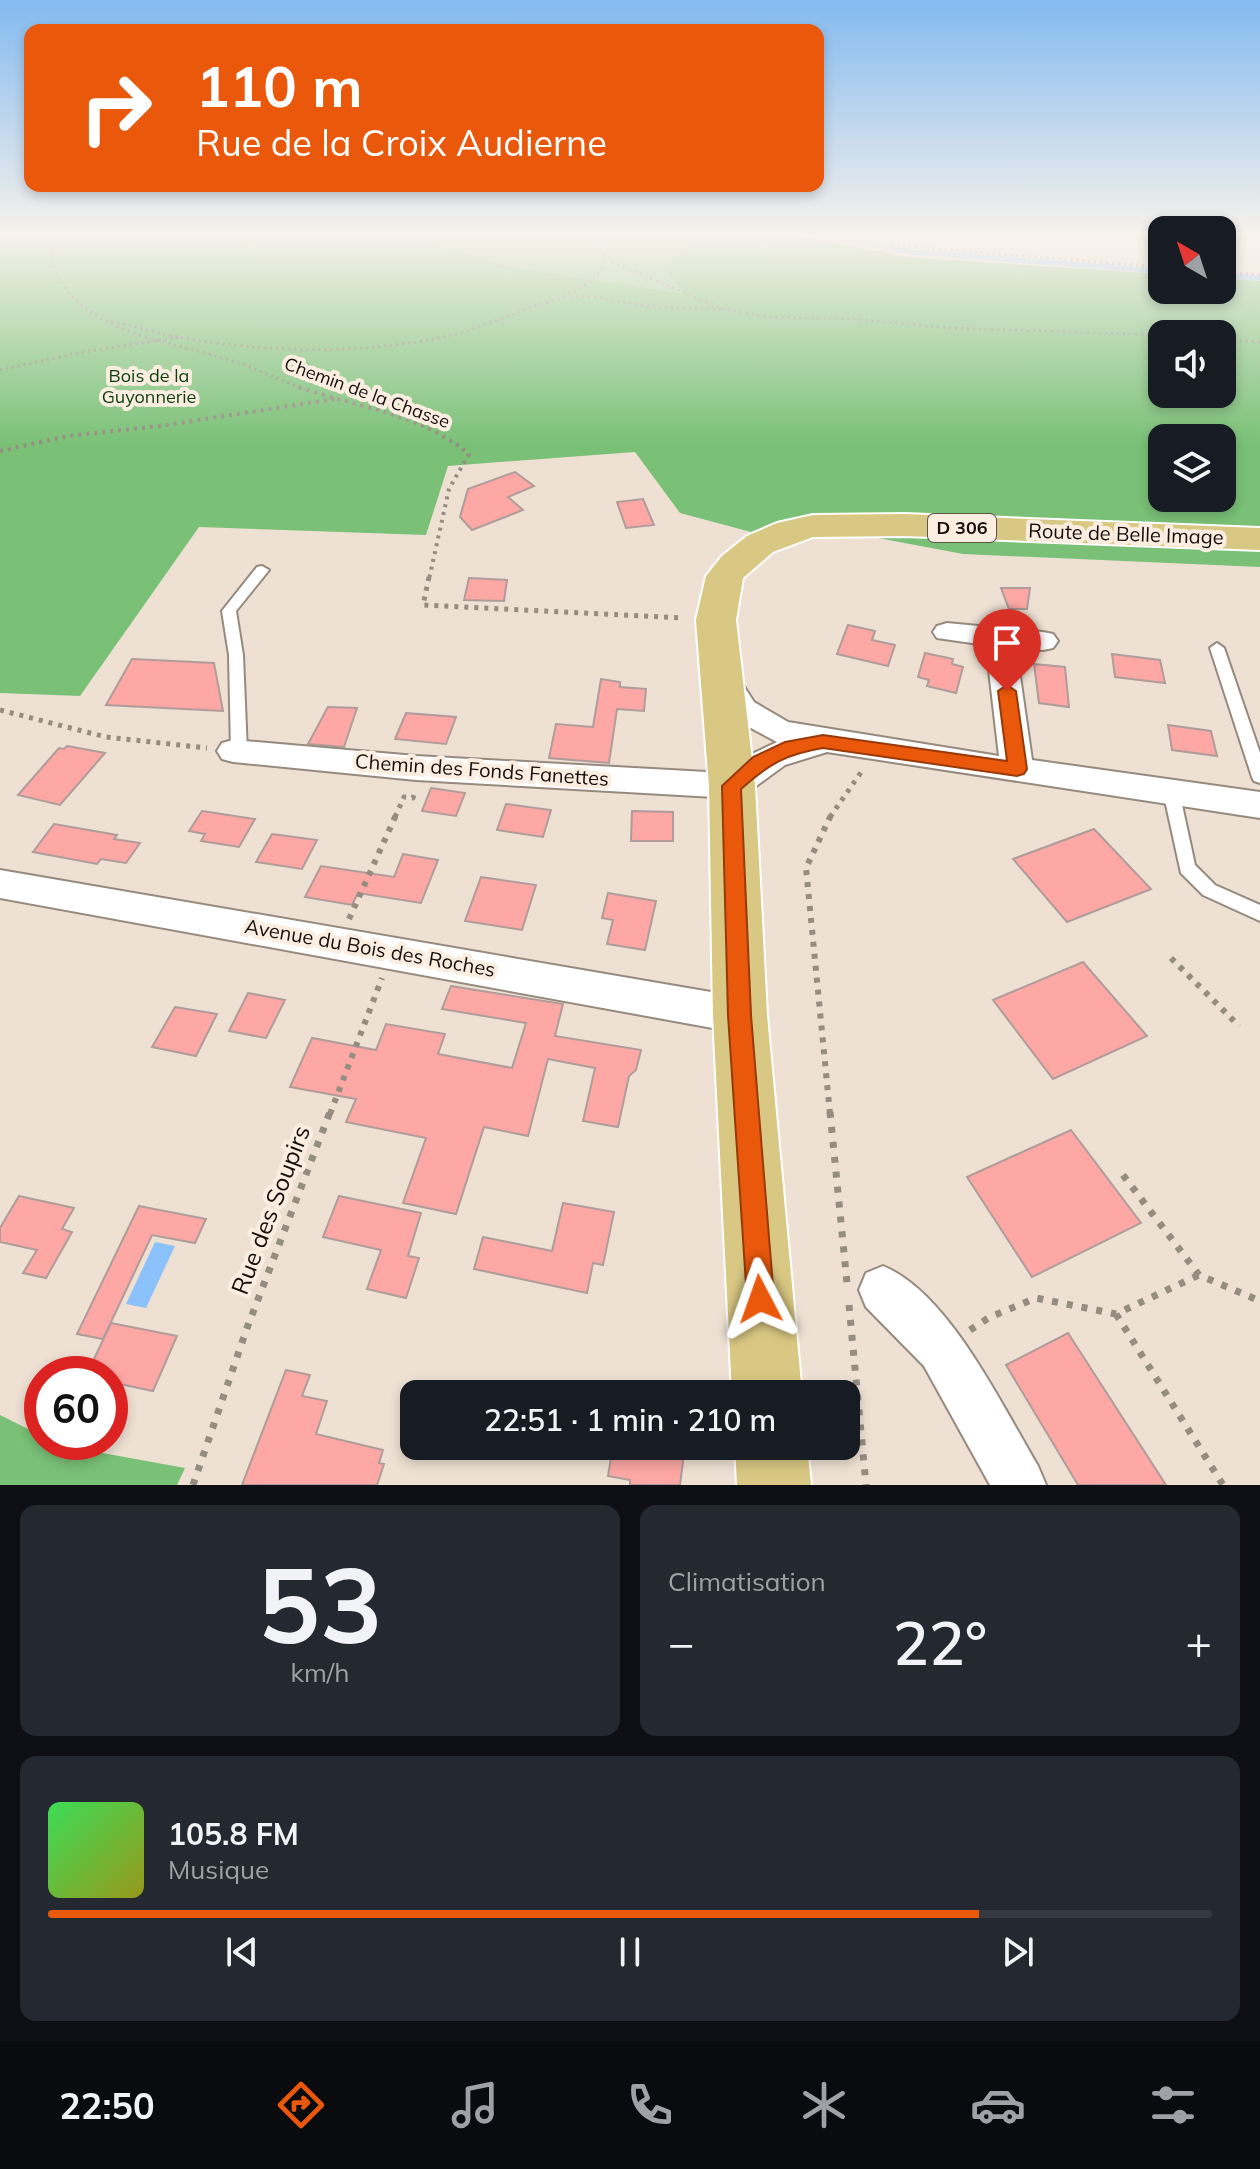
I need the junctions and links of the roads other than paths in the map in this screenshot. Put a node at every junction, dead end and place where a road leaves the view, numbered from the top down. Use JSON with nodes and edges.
{"nodes":[{"id":1,"x":1260,"y":539,"type":"edge"},
{"id":2,"x":262,"y":570,"type":"dead end"},
{"id":3,"x":947,"y":632,"type":"dead end"},
{"id":4,"x":1000,"y":638,"type":"junction"},
{"id":5,"x":1043,"y":641,"type":"dead end"},
{"id":6,"x":1217,"y":648,"type":"dead end"},
{"id":7,"x":723,"y":678,"type":"junction"},
{"id":8,"x":823,"y":742,"type":"junction"},
{"id":9,"x":236,"y":751,"type":"joint"},
{"id":10,"x":1017,"y":769,"type":"junction"},
{"id":11,"x":1260,"y":777,"type":"edge"},
{"id":12,"x":732,"y":786,"type":"junction"},
{"id":13,"x":1171,"y":791,"type":"junction"},
{"id":14,"x":1260,"y":805,"type":"edge"},
{"id":15,"x":0,"y":884,"type":"edge"},
{"id":16,"x":1260,"y":913,"type":"edge"},
{"id":17,"x":740,"y":1015,"type":"junction"},
{"id":18,"x":883,"y":1290,"type":"dead end"},
{"id":19,"x":766,"y":1380,"type":"edge"},
{"id":20,"x":772,"y":1460,"type":"edge"},
{"id":21,"x":774,"y":1485,"type":"edge"},
{"id":22,"x":1019,"y":1485,"type":"edge"}],
"edges":[{"from":1,"to":7,"type":"main road","name":"Route de Belle Image","number":"D 306"},
{"from":2,"to":9,"type":"lane"},
{"from":3,"to":4,"type":"street"},
{"from":4,"to":5,"type":"street"},
{"from":4,"to":10,"type":"street"},
{"from":6,"to":11,"type":"lane"},
{"from":7,"to":8,"type":"street"},
{"from":7,"to":12,"type":"main road","name":"Route de Belle Image","number":"D 306"},
{"from":8,"to":10,"type":"street"},
{"from":8,"to":12,"type":"street"},
{"from":9,"to":12,"type":"street","name":"Chemin des Fonds Fanettes"},
{"from":10,"to":13,"type":"street"},
{"from":12,"to":17,"type":"main road","name":"Route de Belle Image","number":"D 306"},
{"from":13,"to":14,"type":"street"},
{"from":13,"to":16,"type":"lane"},
{"from":15,"to":17,"type":"street","name":"Avenue du Bois des Roches"},
{"from":17,"to":19,"type":"main road","name":"Route de Belle Image","number":"D 306"},
{"from":18,"to":22,"type":"street"},
{"from":20,"to":21,"type":"main road"}]}
